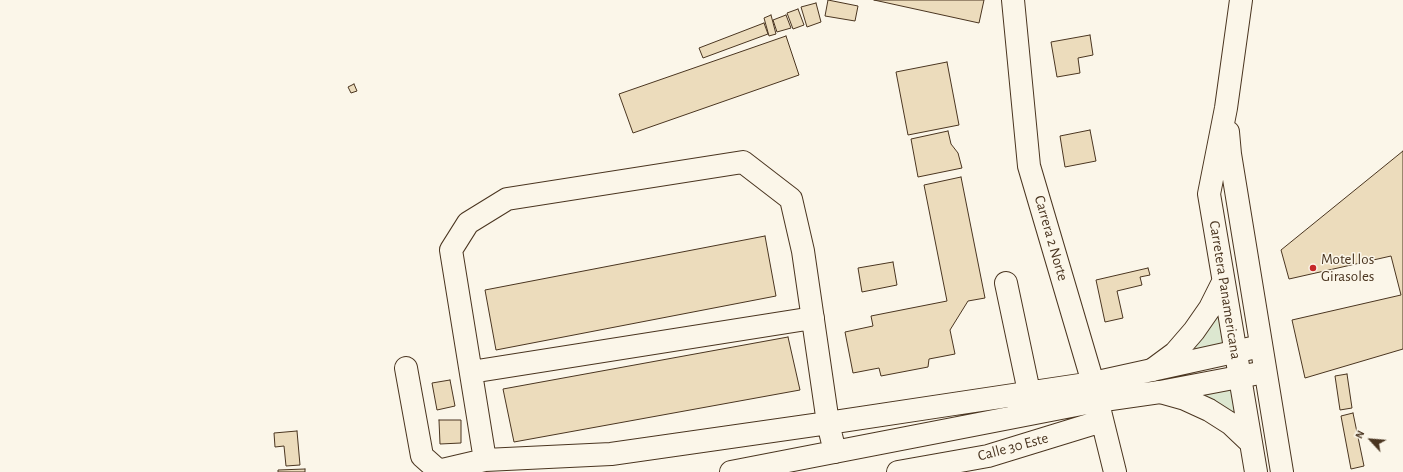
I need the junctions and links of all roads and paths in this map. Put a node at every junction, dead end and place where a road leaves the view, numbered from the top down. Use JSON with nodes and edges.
{"nodes":[{"id":1,"x":1013,"y":0,"type":"edge"},
{"id":2,"x":1241,"y":0,"type":"edge"},
{"id":3,"x":1226,"y":108,"type":"junction"},
{"id":4,"x":1223,"y":282,"type":"junction"},
{"id":5,"x":1006,"y":284,"type":"dead end"},
{"id":6,"x":813,"y":318,"type":"junction"},
{"id":7,"x":1261,"y":346,"type":"junction"},
{"id":8,"x":1235,"y":352,"type":"junction"},
{"id":9,"x":406,"y":368,"type":"dead end"},
{"id":10,"x":1152,"y":370,"type":"junction"},
{"id":11,"x":471,"y":372,"type":"junction"},
{"id":12,"x":1265,"y":372,"type":"junction"},
{"id":13,"x":1239,"y":376,"type":"junction"},
{"id":14,"x":1095,"y":392,"type":"junction"},
{"id":15,"x":1160,"y":392,"type":"junction"},
{"id":16,"x":1031,"y":403,"type":"junction"},
{"id":17,"x":1102,"y":422,"type":"junction"},
{"id":18,"x":828,"y":423,"type":"junction"},
{"id":19,"x":1250,"y":442,"type":"junction"},
{"id":20,"x":835,"y":452,"type":"junction"},
{"id":21,"x":485,"y":460,"type":"junction"},
{"id":22,"x":440,"y":471,"type":"edge"},
{"id":23,"x":731,"y":472,"type":"edge"},
{"id":24,"x":898,"y":472,"type":"edge"},
{"id":25,"x":1115,"y":472,"type":"edge"},
{"id":26,"x":1256,"y":472,"type":"edge"},
{"id":27,"x":1282,"y":472,"type":"edge"}],
"edges":[{"from":1,"to":14,"type":"main road","name":"Carrera 2 Norte"},
{"from":2,"to":3,"type":"main road","name":"Carretera Panamericana"},
{"from":3,"to":4,"type":"main road","name":"Carretera Panamericana"},
{"from":3,"to":7,"type":"main road","name":"Carretera Panamericana"},
{"from":4,"to":8,"type":"main road","name":"Carretera Panamericana"},
{"from":4,"to":10,"type":"main road"},
{"from":5,"to":16,"type":"main road"},
{"from":6,"to":11,"type":"main road"},
{"from":6,"to":11,"type":"main road"},
{"from":6,"to":18,"type":"main road"},
{"from":7,"to":8,"type":"main road"},
{"from":7,"to":12,"type":"main road","name":"Carretera Panamericana"},
{"from":8,"to":10,"type":"main road"},
{"from":8,"to":13,"type":"main road","name":"Carretera Panamericana"},
{"from":9,"to":22,"type":"main road"},
{"from":10,"to":14,"type":"main road"},
{"from":11,"to":21,"type":"main road"},
{"from":12,"to":13,"type":"main road"},
{"from":12,"to":27,"type":"main road","name":"Carretera Panamericana"},
{"from":13,"to":15,"type":"main road"},
{"from":13,"to":19,"type":"main road","name":"Carretera Panamericana"},
{"from":14,"to":15,"type":"main road"},
{"from":14,"to":16,"type":"main road"},
{"from":14,"to":17,"type":"main road","name":"Carrera 2 Norte"},
{"from":15,"to":19,"type":"main road"},
{"from":16,"to":18,"type":"main road"},
{"from":16,"to":20,"type":"main road"},
{"from":17,"to":24,"type":"main road","name":"Calle 30 Este"},
{"from":17,"to":25,"type":"main road","name":"Carrera 2 Norte"},
{"from":18,"to":20,"type":"main road"},
{"from":18,"to":21,"type":"main road"},
{"from":19,"to":26,"type":"main road","name":"Carretera Panamericana"},
{"from":20,"to":23,"type":"main road"},
{"from":21,"to":22,"type":"main road"}]}
